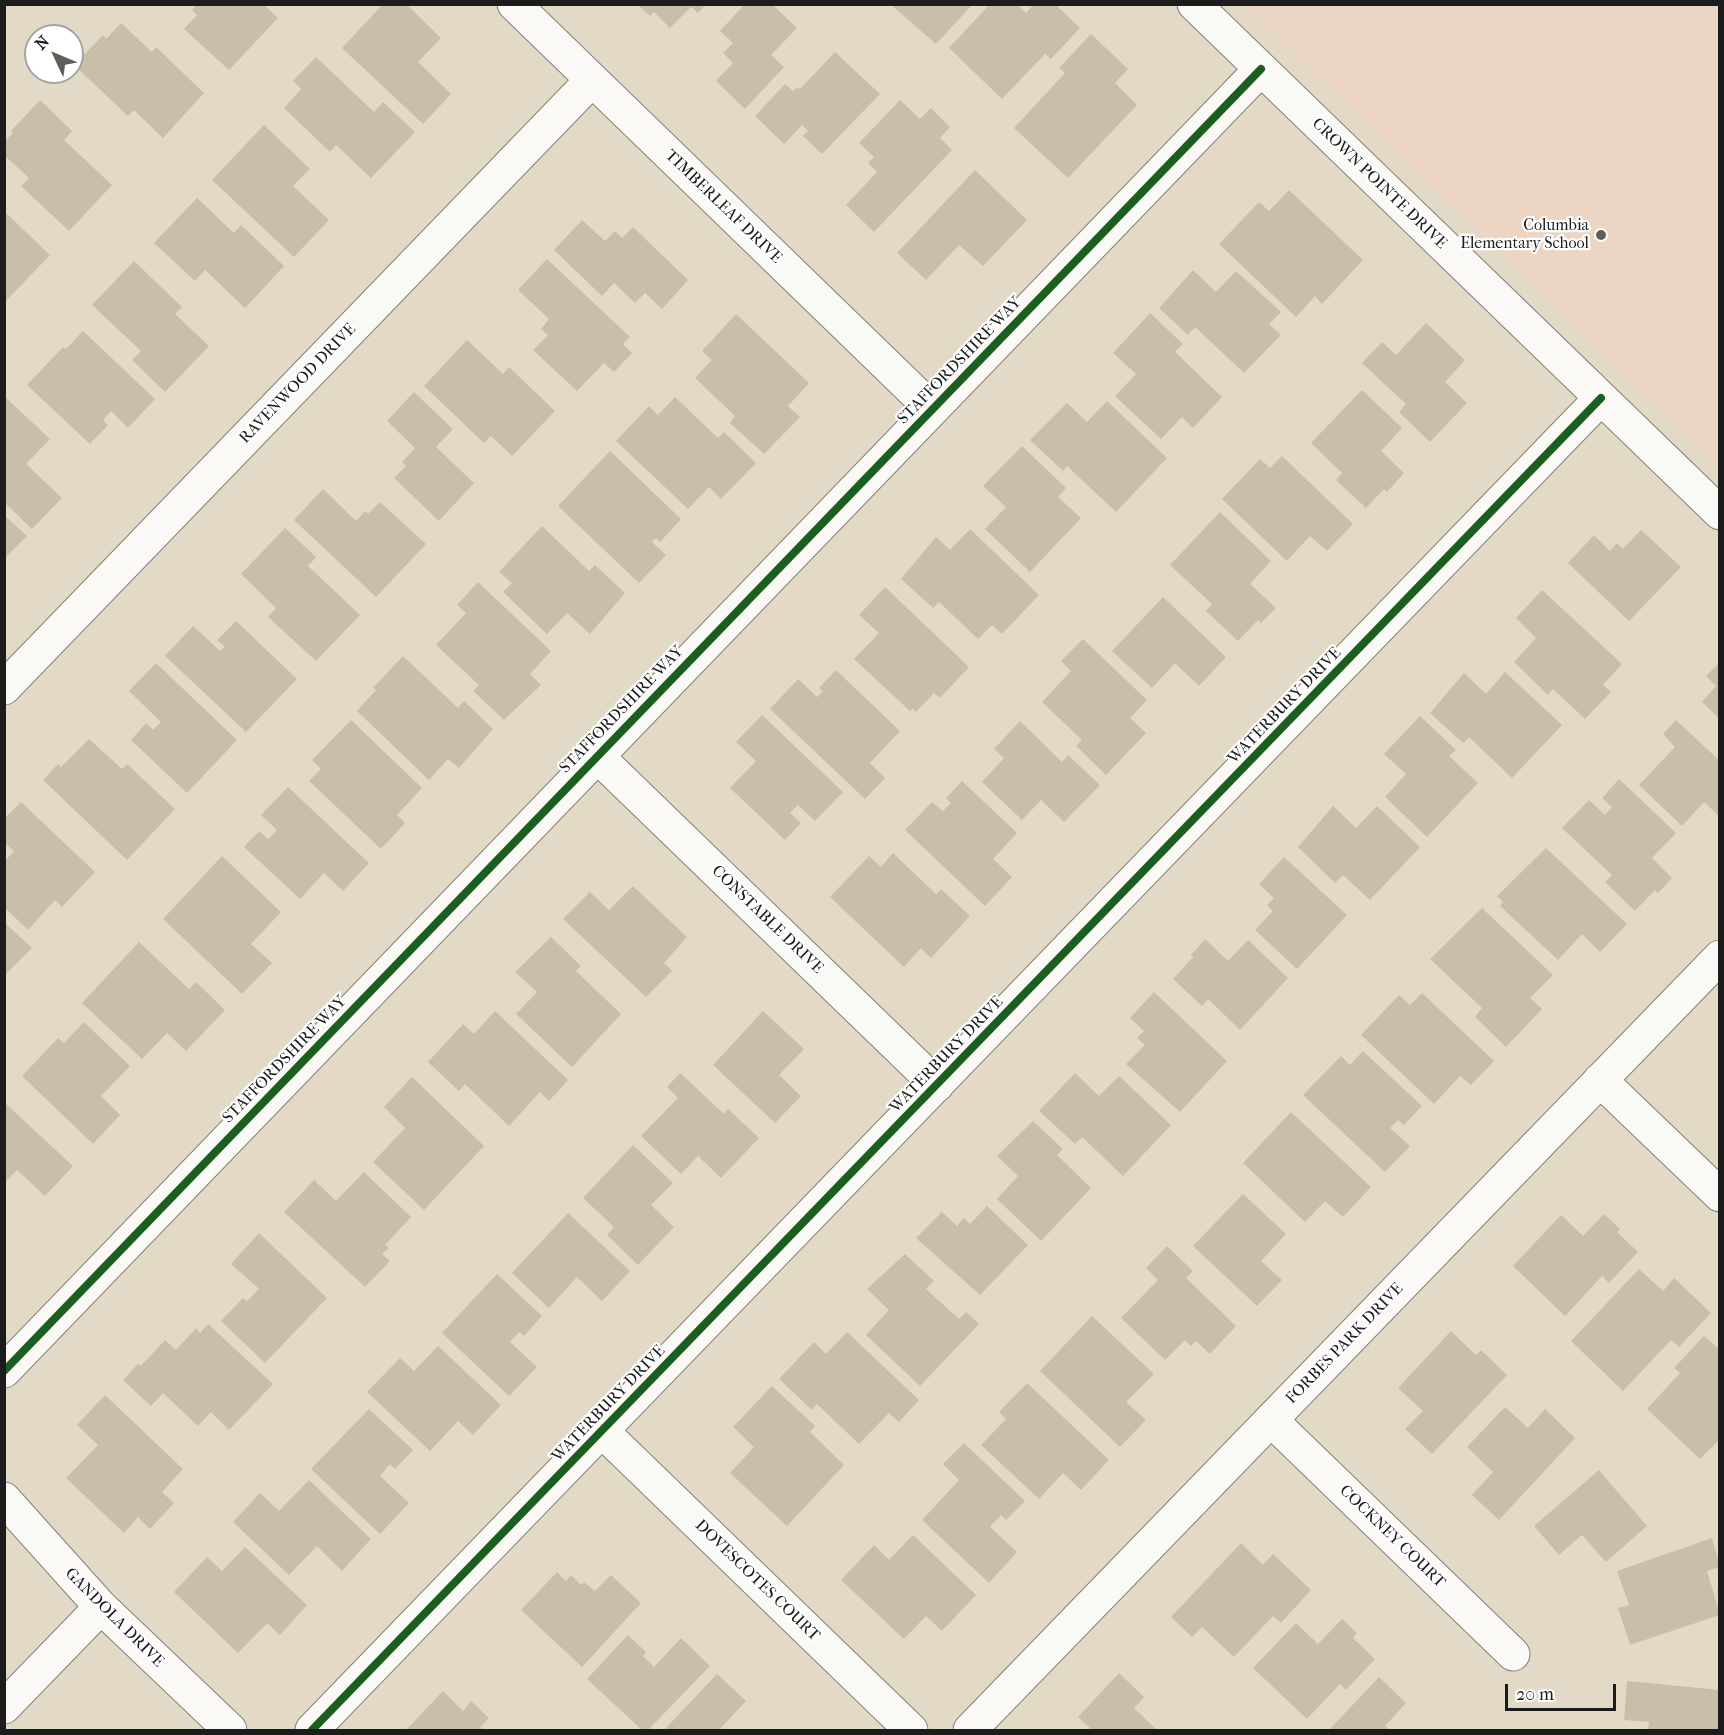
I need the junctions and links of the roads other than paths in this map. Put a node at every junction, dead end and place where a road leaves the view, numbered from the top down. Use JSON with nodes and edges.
{"nodes":[{"id":1,"x":514,"y":4,"type":"edge"},
{"id":2,"x":1194,"y":4,"type":"edge"},
{"id":3,"x":1261,"y":69,"type":"junction"},
{"id":4,"x":592,"y":80,"type":"junction"},
{"id":5,"x":1601,"y":398,"type":"junction"},
{"id":6,"x":932,"y":409,"type":"junction"},
{"id":7,"x":1719,"y":513,"type":"edge"},
{"id":8,"x":4,"y":688,"type":"edge"},
{"id":9,"x":597,"y":756,"type":"junction"},
{"id":10,"x":1719,"y":957,"type":"edge"},
{"id":11,"x":1600,"y":1080,"type":"junction"},
{"id":12,"x":937,"y":1085,"type":"junction"},
{"id":13,"x":1719,"y":1195,"type":"edge"},
{"id":14,"x":4,"y":1371,"type":"edge"},
{"id":15,"x":1271,"y":1420,"type":"junction"},
{"id":16,"x":602,"y":1431,"type":"junction"},
{"id":17,"x":4,"y":1499,"type":"edge"},
{"id":18,"x":101,"y":1607,"type":"junction"},
{"id":19,"x":1513,"y":1654,"type":"dead end"},
{"id":20,"x":4,"y":1707,"type":"edge"},
{"id":21,"x":230,"y":1731,"type":"edge"},
{"id":22,"x":312,"y":1731,"type":"edge"},
{"id":23,"x":911,"y":1731,"type":"edge"},
{"id":24,"x":970,"y":1731,"type":"edge"}],
"edges":[{"from":1,"to":4,"type":"street","name":"TIMBERLEAF DRIVE"},
{"from":2,"to":3,"type":"street","name":"CROWN POINTE DRIVE"},
{"from":3,"to":5,"type":"street","name":"CROWN POINTE DRIVE"},
{"from":3,"to":6,"type":"street","name":"STAFFORDSHIRE WAY"},
{"from":4,"to":6,"type":"street","name":"TIMBERLEAF DRIVE"},
{"from":4,"to":8,"type":"street","name":"RAVENWOOD DRIVE"},
{"from":5,"to":7,"type":"street","name":"CROWN POINTE DRIVE"},
{"from":5,"to":12,"type":"street","name":"WATERBURY DRIVE"},
{"from":6,"to":9,"type":"street","name":"STAFFORDSHIRE WAY"},
{"from":9,"to":12,"type":"street","name":"CONSTABLE DRIVE"},
{"from":9,"to":14,"type":"street","name":"STAFFORDSHIRE WAY"},
{"from":10,"to":11,"type":"street","name":"FORBES PARK DRIVE"},
{"from":11,"to":13,"type":"street"},
{"from":11,"to":15,"type":"street","name":"FORBES PARK DRIVE"},
{"from":12,"to":16,"type":"street","name":"WATERBURY DRIVE"},
{"from":15,"to":19,"type":"street","name":"COCKNEY COURT"},
{"from":15,"to":24,"type":"street","name":"FORBES PARK DRIVE"},
{"from":16,"to":22,"type":"street","name":"WATERBURY DRIVE"},
{"from":16,"to":23,"type":"street","name":"DOVESCOTES COURT"},
{"from":17,"to":18,"type":"street","name":"GANDOLA DRIVE"},
{"from":18,"to":20,"type":"street"},
{"from":18,"to":21,"type":"street","name":"GANDOLA DRIVE"}]}
